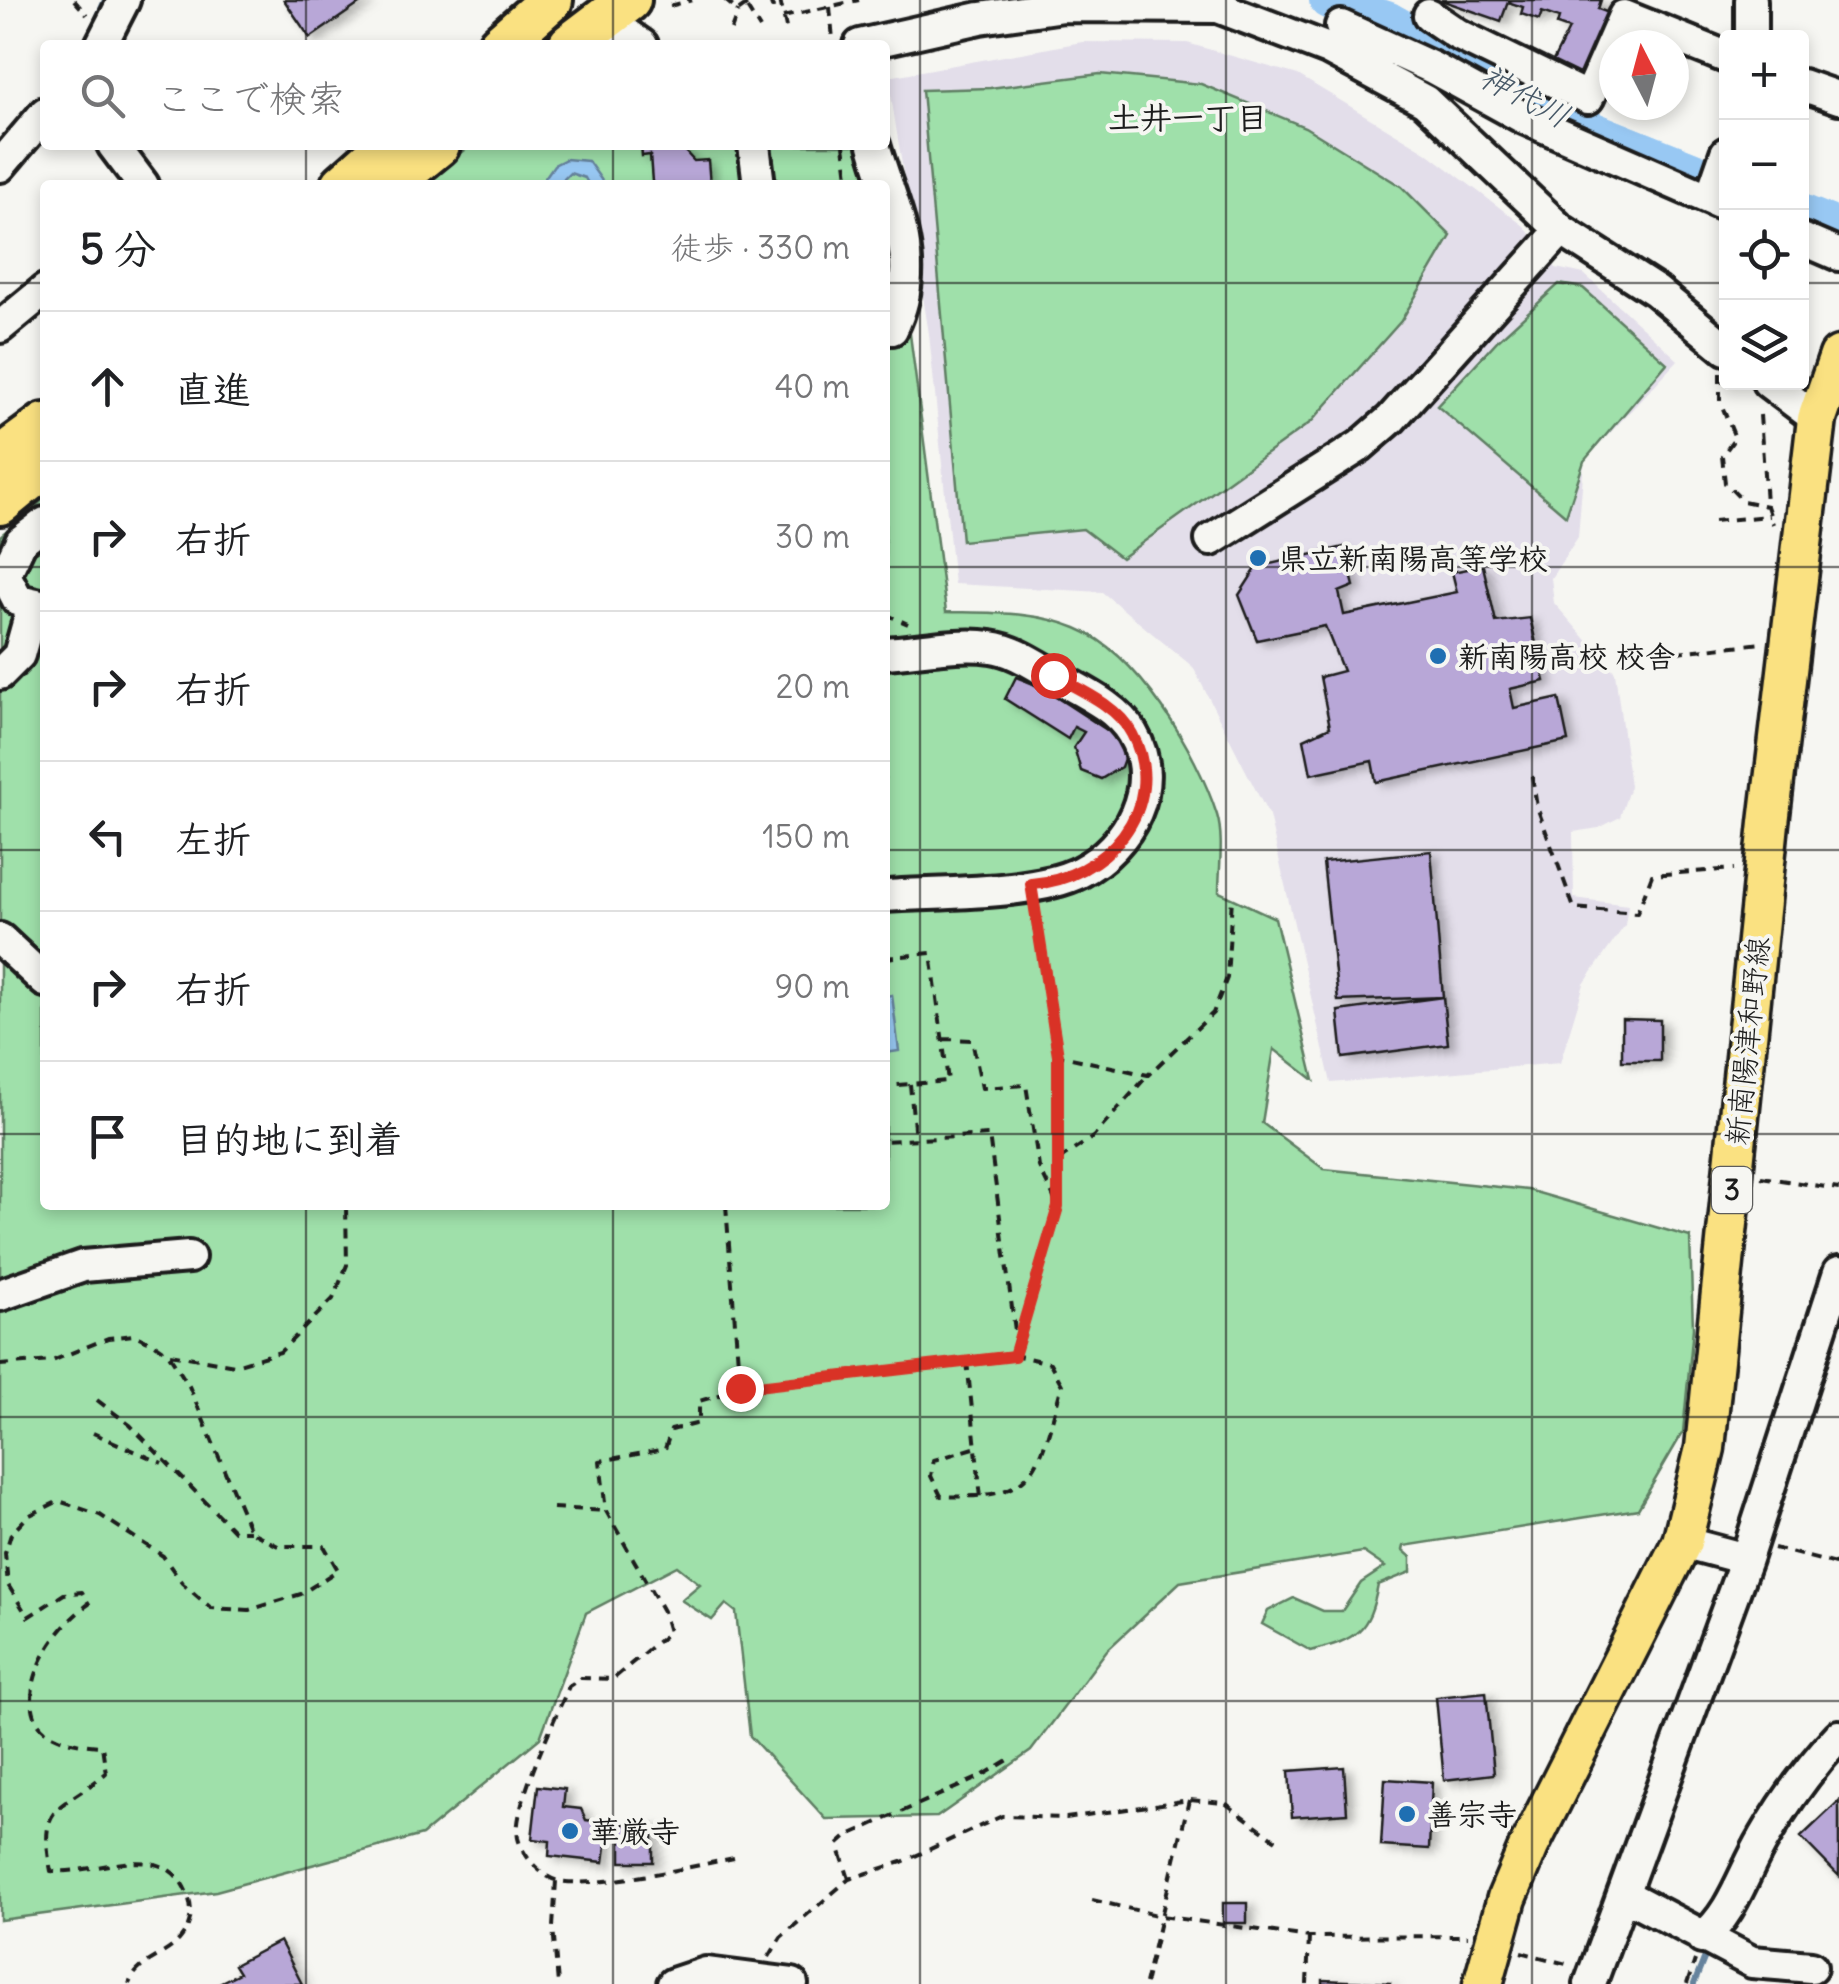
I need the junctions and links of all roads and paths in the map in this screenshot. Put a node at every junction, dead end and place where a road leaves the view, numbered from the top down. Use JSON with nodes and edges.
{"nodes":[{"id":1,"x":124,"y":0,"type":"edge"},
{"id":2,"x":551,"y":0,"type":"edge"},
{"id":3,"x":692,"y":0,"type":"edge"},
{"id":4,"x":724,"y":0,"type":"edge"},
{"id":5,"x":752,"y":0,"type":"edge"},
{"id":6,"x":770,"y":0,"type":"edge"},
{"id":7,"x":859,"y":0,"type":"edge"},
{"id":8,"x":1751,"y":0,"type":"edge"},
{"id":9,"x":780,"y":3,"type":"edge"},
{"id":10,"x":623,"y":6,"type":"edge"},
{"id":11,"x":830,"y":7,"type":"junction"},
{"id":12,"x":747,"y":8,"type":"junction"},
{"id":13,"x":738,"y":11,"type":"junction"},
{"id":14,"x":783,"y":16,"type":"junction"},
{"id":15,"x":1341,"y":26,"type":"dead end"},
{"id":16,"x":786,"y":28,"type":"dead end"},
{"id":17,"x":760,"y":29,"type":"dead end"},
{"id":18,"x":730,"y":30,"type":"dead end"},
{"id":19,"x":1751,"y":30,"type":"edge"},
{"id":20,"x":104,"y":40,"type":"edge"},
{"id":21,"x":506,"y":40,"type":"edge"},
{"id":22,"x":577,"y":40,"type":"edge"},
{"id":23,"x":640,"y":40,"type":"edge"},
{"id":24,"x":833,"y":40,"type":"edge"},
{"id":25,"x":885,"y":40,"type":"edge"},
{"id":26,"x":1719,"y":54,"type":"edge"},
{"id":27,"x":1434,"y":68,"type":"junction"},
{"id":28,"x":1809,"y":87,"type":"edge"},
{"id":29,"x":1839,"y":98,"type":"edge"},
{"id":30,"x":40,"y":119,"type":"edge"},
{"id":31,"x":117,"y":150,"type":"edge"},
{"id":32,"x":382,"y":150,"type":"edge"},
{"id":33,"x":432,"y":150,"type":"edge"},
{"id":34,"x":755,"y":150,"type":"edge"},
{"id":35,"x":845,"y":150,"type":"edge"},
{"id":36,"x":876,"y":150,"type":"edge"},
{"id":37,"x":0,"y":166,"type":"edge"},
{"id":38,"x":139,"y":180,"type":"edge"},
{"id":39,"x":350,"y":180,"type":"edge"},
{"id":40,"x":396,"y":180,"type":"edge"},
{"id":41,"x":759,"y":180,"type":"edge"},
{"id":42,"x":848,"y":180,"type":"edge"},
{"id":43,"x":886,"y":180,"type":"edge"},
{"id":44,"x":890,"y":191,"type":"edge"},
{"id":45,"x":1718,"y":202,"type":"edge"},
{"id":46,"x":1561,"y":230,"type":"junction"},
{"id":47,"x":1809,"y":242,"type":"edge"},
{"id":48,"x":1839,"y":255,"type":"edge"},
{"id":49,"x":40,"y":294,"type":"edge"},
{"id":50,"x":0,"y":327,"type":"edge"},
{"id":51,"x":892,"y":329,"type":"dead end"},
{"id":52,"x":1839,"y":356,"type":"edge"},
{"id":53,"x":1719,"y":357,"type":"edge"},
{"id":54,"x":1721,"y":390,"type":"edge"},
{"id":55,"x":1779,"y":390,"type":"edge"},
{"id":56,"x":1760,"y":415,"type":"dead end"},
{"id":57,"x":1818,"y":419,"type":"junction"},
{"id":58,"x":40,"y":430,"type":"edge"},
{"id":59,"x":0,"y":458,"type":"edge"},
{"id":60,"x":40,"y":470,"type":"edge"},
{"id":61,"x":0,"y":503,"type":"edge"},
{"id":62,"x":1767,"y":506,"type":"junction"},
{"id":63,"x":1770,"y":516,"type":"junction"},
{"id":64,"x":1714,"y":521,"type":"dead end"},
{"id":65,"x":40,"y":527,"type":"edge"},
{"id":66,"x":1774,"y":530,"type":"dead end"},
{"id":67,"x":1211,"y":540,"type":"dead end"},
{"id":68,"x":39,"y":606,"type":"edge"},
{"id":69,"x":1773,"y":642,"type":"dead end"},
{"id":70,"x":890,"y":654,"type":"edge"},
{"id":71,"x":1658,"y":654,"type":"dead end"},
{"id":72,"x":0,"y":674,"type":"edge"},
{"id":73,"x":1532,"y":776,"type":"dead end"},
{"id":74,"x":1744,"y":868,"type":"dead end"},
{"id":75,"x":1031,"y":884,"type":"junction"},
{"id":76,"x":890,"y":896,"type":"edge"},
{"id":77,"x":1232,"y":898,"type":"dead end"},
{"id":78,"x":0,"y":939,"type":"edge"},
{"id":79,"x":890,"y":958,"type":"edge"},
{"id":80,"x":40,"y":976,"type":"edge"},
{"id":81,"x":942,"y":1039,"type":"junction"},
{"id":82,"x":1058,"y":1055,"type":"junction"},
{"id":83,"x":1148,"y":1075,"type":"junction"},
{"id":84,"x":910,"y":1083,"type":"junction"},
{"id":85,"x":890,"y":1085,"type":"edge"},
{"id":86,"x":915,"y":1138,"type":"junction"},
{"id":87,"x":890,"y":1141,"type":"edge"},
{"id":88,"x":1059,"y":1160,"type":"junction"},
{"id":89,"x":1756,"y":1176,"type":"dead end"},
{"id":90,"x":1839,"y":1189,"type":"edge"},
{"id":91,"x":1058,"y":1207,"type":"junction"},
{"id":92,"x":346,"y":1210,"type":"edge"},
{"id":93,"x":726,"y":1210,"type":"edge"},
{"id":94,"x":189,"y":1258,"type":"dead end"},
{"id":95,"x":1839,"y":1272,"type":"edge"},
{"id":96,"x":0,"y":1296,"type":"edge"},
{"id":97,"x":1834,"y":1304,"type":"edge"},
{"id":98,"x":1016,"y":1338,"type":"junction"},
{"id":99,"x":168,"y":1353,"type":"junction"},
{"id":100,"x":1014,"y":1356,"type":"junction"},
{"id":101,"x":967,"y":1361,"type":"junction"},
{"id":102,"x":0,"y":1365,"type":"edge"},
{"id":103,"x":740,"y":1388,"type":"junction"},
{"id":104,"x":97,"y":1400,"type":"dead end"},
{"id":105,"x":93,"y":1433,"type":"dead end"},
{"id":106,"x":974,"y":1448,"type":"junction"},
{"id":107,"x":165,"y":1465,"type":"junction"},
{"id":108,"x":981,"y":1498,"type":"junction"},
{"id":109,"x":553,"y":1508,"type":"dead end"},
{"id":110,"x":606,"y":1511,"type":"junction"},
{"id":111,"x":250,"y":1530,"type":"junction"},
{"id":112,"x":1682,"y":1542,"type":"junction"},
{"id":113,"x":1748,"y":1553,"type":"junction"},
{"id":114,"x":1839,"y":1566,"type":"edge"},
{"id":115,"x":1839,"y":1736,"type":"edge"},
{"id":116,"x":1010,"y":1758,"type":"dead end"},
{"id":117,"x":1190,"y":1800,"type":"junction"},
{"id":118,"x":1276,"y":1840,"type":"dead end"},
{"id":119,"x":734,"y":1858,"type":"dead end"},
{"id":120,"x":849,"y":1880,"type":"junction"},
{"id":121,"x":556,"y":1881,"type":"junction"},
{"id":122,"x":1623,"y":1894,"type":"junction"},
{"id":123,"x":1092,"y":1900,"type":"dead end"},
{"id":124,"x":1161,"y":1916,"type":"junction"},
{"id":125,"x":1474,"y":1936,"type":"dead end"},
{"id":126,"x":1309,"y":1937,"type":"junction"},
{"id":127,"x":1702,"y":1938,"type":"junction"},
{"id":128,"x":1512,"y":1950,"type":"dead end"},
{"id":129,"x":1811,"y":1967,"type":"dead end"},
{"id":130,"x":1592,"y":1978,"type":"edge"},
{"id":131,"x":743,"y":1979,"type":"edge"},
{"id":132,"x":129,"y":1984,"type":"edge"},
{"id":133,"x":558,"y":1984,"type":"edge"},
{"id":134,"x":673,"y":1984,"type":"edge"},
{"id":135,"x":792,"y":1984,"type":"edge"},
{"id":136,"x":1145,"y":1984,"type":"edge"},
{"id":137,"x":1308,"y":1984,"type":"edge"},
{"id":138,"x":1484,"y":1984,"type":"edge"}],
"edges":[{"from":1,"to":20,"type":"street"},
{"from":2,"to":21,"type":"highway"},
{"from":3,"to":10,"type":"path"},
{"from":4,"to":13,"type":"path"},
{"from":5,"to":12,"type":"path"},
{"from":6,"to":9,"type":"path"},
{"from":7,"to":11,"type":"path"},
{"from":8,"to":19,"type":"street"},
{"from":9,"to":14,"type":"path"},
{"from":10,"to":22,"type":"highway"},
{"from":10,"to":23,"type":"street"},
{"from":11,"to":14,"type":"path"},
{"from":11,"to":24,"type":"path"},
{"from":12,"to":13,"type":"path"},
{"from":12,"to":17,"type":"path"},
{"from":13,"to":18,"type":"path"},
{"from":14,"to":16,"type":"path"},
{"from":15,"to":27,"type":"street"},
{"from":25,"to":46,"type":"street"},
{"from":26,"to":27,"type":"street"},
{"from":27,"to":45,"type":"street"},
{"from":28,"to":29,"type":"street"},
{"from":30,"to":37,"type":"street"},
{"from":31,"to":38,"type":"street"},
{"from":32,"to":39,"type":"highway"},
{"from":33,"to":40,"type":"highway"},
{"from":34,"to":41,"type":"street"},
{"from":35,"to":42,"type":"path"},
{"from":36,"to":43,"type":"street"},
{"from":44,"to":51,"type":"street"},
{"from":46,"to":53,"type":"street"},
{"from":46,"to":67,"type":"street"},
{"from":47,"to":48,"type":"street"},
{"from":49,"to":50,"type":"street"},
{"from":52,"to":57,"type":"main road","name":"新南陽津和野線","number":"3"},
{"from":54,"to":62,"type":"path"},
{"from":55,"to":57,"type":"street"},
{"from":56,"to":62,"type":"path"},
{"from":57,"to":112,"type":"main road","name":"新南陽津和野線","number":"3"},
{"from":58,"to":59,"type":"highway"},
{"from":60,"to":61,"type":"highway"},
{"from":62,"to":63,"type":"path"},
{"from":63,"to":64,"type":"path"},
{"from":63,"to":66,"type":"path"},
{"from":65,"to":68,"type":"street"},
{"from":68,"to":72,"type":"street"},
{"from":69,"to":71,"type":"path"},
{"from":70,"to":75,"type":"street"},
{"from":73,"to":74,"type":"path"},
{"from":75,"to":76,"type":"street"},
{"from":75,"to":82,"type":"path"},
{"from":77,"to":83,"type":"path"},
{"from":78,"to":80,"type":"street"},
{"from":79,"to":81,"type":"path"},
{"from":81,"to":84,"type":"path"},
{"from":81,"to":91,"type":"path"},
{"from":82,"to":83,"type":"path"},
{"from":82,"to":88,"type":"path"},
{"from":83,"to":88,"type":"path"},
{"from":84,"to":85,"type":"path"},
{"from":84,"to":86,"type":"path"},
{"from":86,"to":87,"type":"path"},
{"from":86,"to":98,"type":"path"},
{"from":88,"to":91,"type":"path"},
{"from":89,"to":90,"type":"path"},
{"from":91,"to":98,"type":"path"},
{"from":92,"to":99,"type":"path"},
{"from":93,"to":103,"type":"path"},
{"from":94,"to":96,"type":"street"},
{"from":95,"to":97,"type":"street"},
{"from":97,"to":113,"type":"street"},
{"from":98,"to":100,"type":"path"},
{"from":99,"to":102,"type":"path"},
{"from":99,"to":111,"type":"path"},
{"from":100,"to":101,"type":"path"},
{"from":100,"to":108,"type":"path"},
{"from":101,"to":103,"type":"path"},
{"from":101,"to":106,"type":"path"},
{"from":103,"to":110,"type":"path"},
{"from":104,"to":107,"type":"path"},
{"from":105,"to":107,"type":"path"},
{"from":106,"to":108,"type":"path"},
{"from":106,"to":108,"type":"path"},
{"from":107,"to":111,"type":"path"},
{"from":109,"to":110,"type":"path"},
{"from":110,"to":121,"type":"path"},
{"from":111,"to":132,"type":"path"},
{"from":112,"to":113,"type":"street"},
{"from":112,"to":138,"type":"main road","name":"新南陽津和野線","number":"3"},
{"from":113,"to":114,"type":"path"},
{"from":113,"to":122,"type":"street"},
{"from":115,"to":127,"type":"street"},
{"from":116,"to":120,"type":"path"},
{"from":117,"to":118,"type":"path"},
{"from":117,"to":120,"type":"path"},
{"from":117,"to":124,"type":"path"},
{"from":119,"to":121,"type":"path"},
{"from":120,"to":131,"type":"path"},
{"from":121,"to":133,"type":"path"},
{"from":122,"to":127,"type":"street"},
{"from":122,"to":130,"type":"street"},
{"from":123,"to":124,"type":"path"},
{"from":124,"to":126,"type":"path"},
{"from":124,"to":136,"type":"path"},
{"from":125,"to":126,"type":"path"},
{"from":126,"to":137,"type":"path"},
{"from":127,"to":129,"type":"street"},
{"from":128,"to":130,"type":"path"},
{"from":131,"to":134,"type":"street"},
{"from":131,"to":135,"type":"street"}]}
